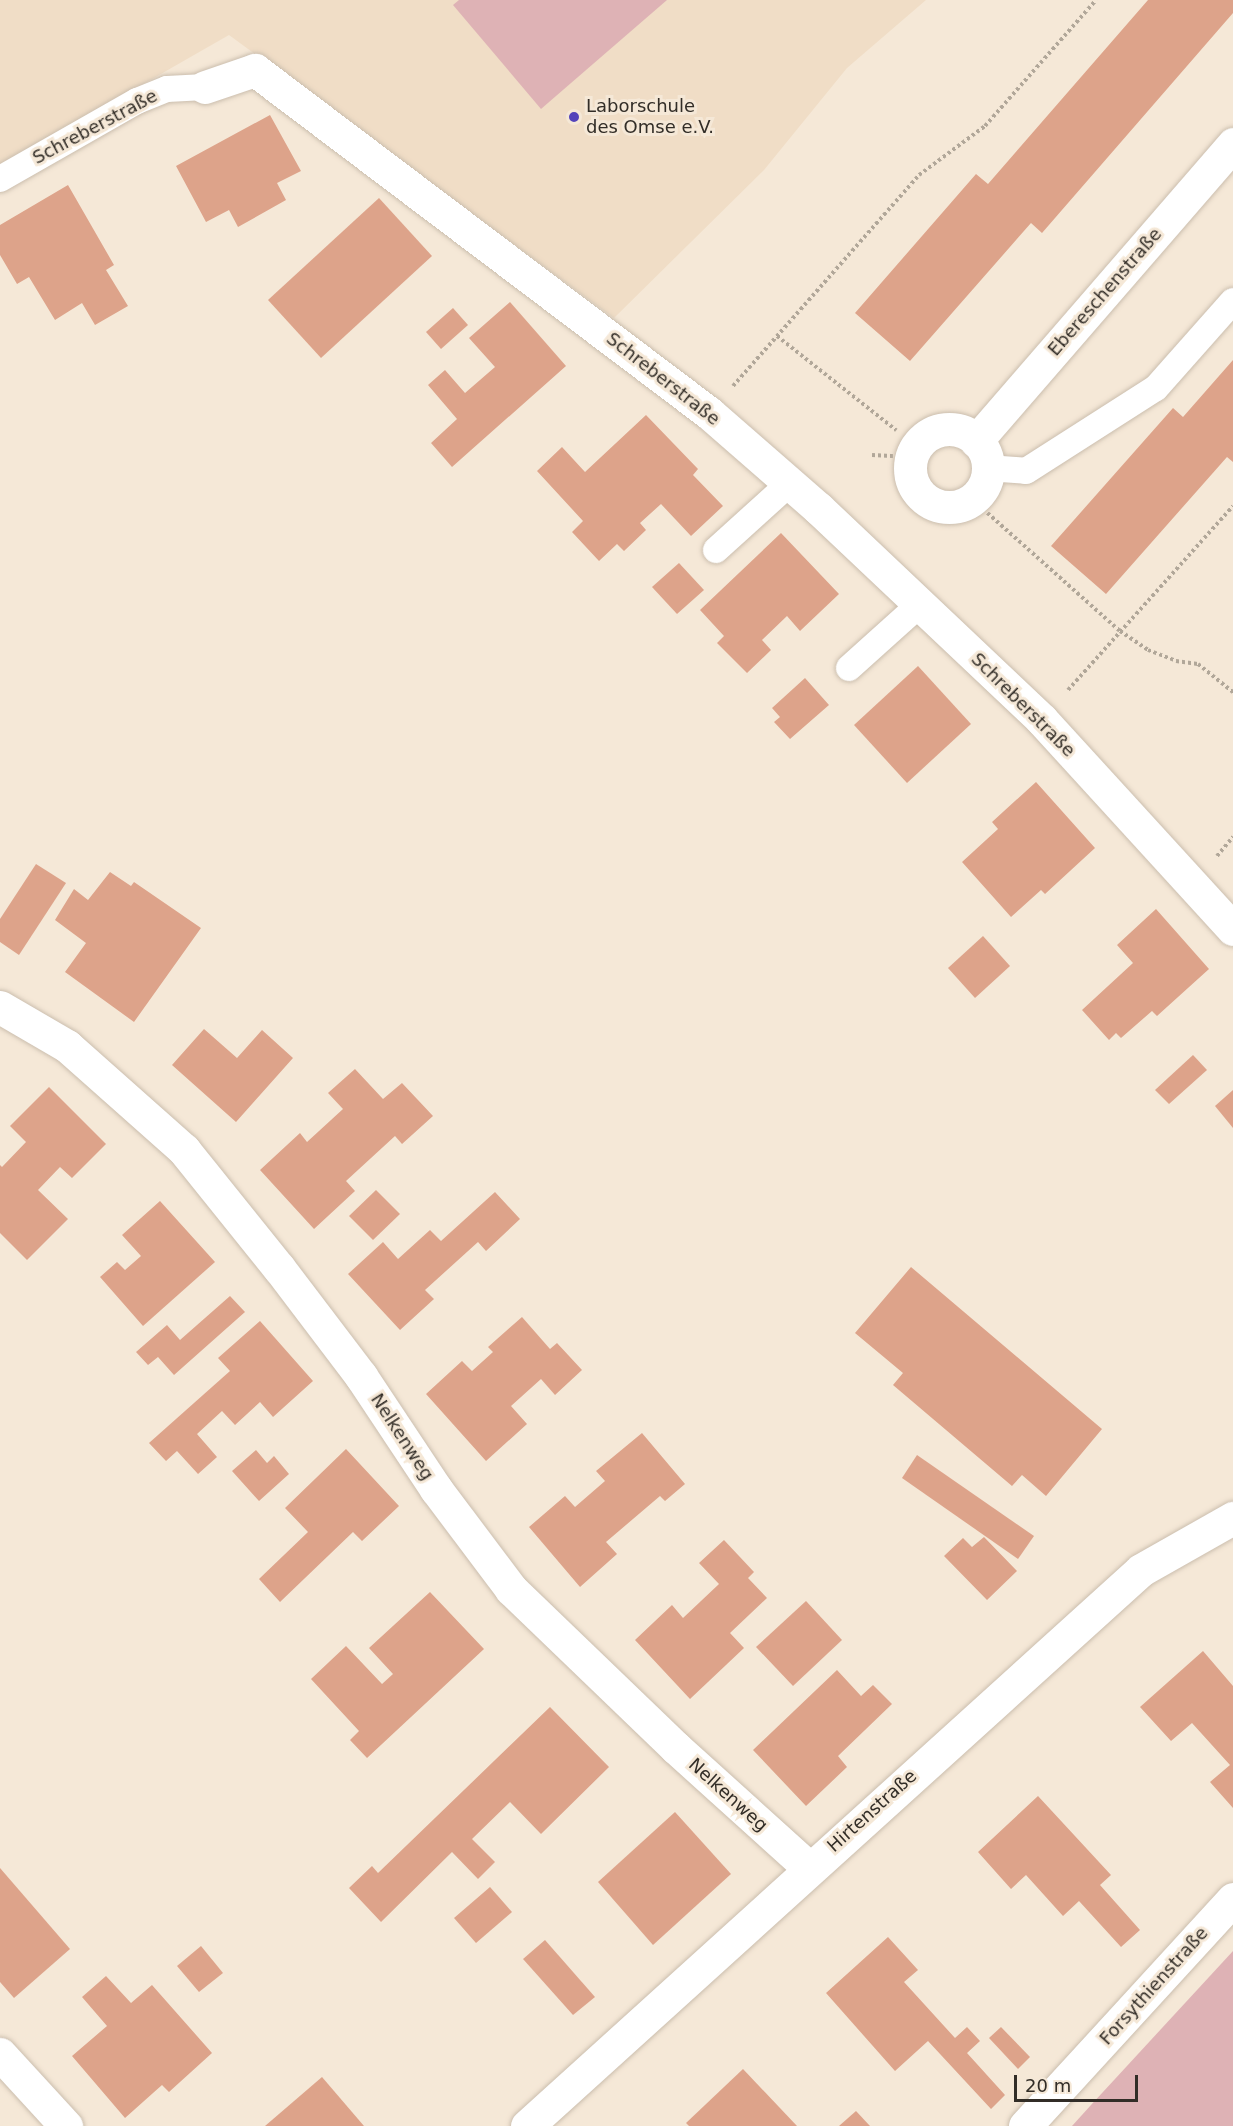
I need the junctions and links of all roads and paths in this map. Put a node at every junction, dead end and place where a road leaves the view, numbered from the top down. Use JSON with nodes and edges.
{"nodes":[{"id":1,"x":1096,"y":0,"type":"edge"},
{"id":2,"x":205,"y":87,"type":"joint"},
{"id":3,"x":1233,"y":144,"type":"edge"},
{"id":4,"x":0,"y":179,"type":"edge"},
{"id":5,"x":1233,"y":301,"type":"edge"},
{"id":6,"x":777,"y":336,"type":"junction"},
{"id":7,"x":730,"y":389,"type":"dead end"},
{"id":8,"x":903,"y":444,"type":"junction"},
{"id":9,"x":872,"y":455,"type":"dead end"},
{"id":10,"x":982,"y":455,"type":"junction"},
{"id":11,"x":790,"y":483,"type":"junction"},
{"id":12,"x":972,"y":499,"type":"junction"},
{"id":13,"x":1233,"y":506,"type":"edge"},
{"id":14,"x":717,"y":550,"type":"dead end"},
{"id":15,"x":920,"y":604,"type":"junction"},
{"id":16,"x":1120,"y":631,"type":"junction"},
{"id":17,"x":849,"y":668,"type":"dead end"},
{"id":18,"x":1233,"y":692,"type":"edge"},
{"id":19,"x":1063,"y":695,"type":"dead end"},
{"id":20,"x":1233,"y":929,"type":"edge"},
{"id":21,"x":0,"y":1007,"type":"edge"},
{"id":22,"x":1233,"y":1518,"type":"edge"},
{"id":23,"x":809,"y":1868,"type":"junction"},
{"id":24,"x":1233,"y":1899,"type":"edge"},
{"id":25,"x":0,"y":2054,"type":"edge"},
{"id":26,"x":66,"y":2126,"type":"edge"},
{"id":27,"x":527,"y":2126,"type":"edge"},
{"id":28,"x":1025,"y":2126,"type":"edge"}],
"edges":[{"from":1,"to":6,"type":"path"},
{"from":2,"to":4,"type":"lane","name":"Schreberstraße"},
{"from":2,"to":11,"type":"street","name":"Schreberstraße"},
{"from":3,"to":10,"type":"street","name":"Ebereschenstraße"},
{"from":5,"to":10,"type":"lane"},
{"from":6,"to":7,"type":"path"},
{"from":6,"to":8,"type":"path"},
{"from":8,"to":9,"type":"path"},
{"from":8,"to":10,"type":"street"},
{"from":8,"to":12,"type":"street"},
{"from":10,"to":12,"type":"street","name":"Ebereschenstraße"},
{"from":11,"to":14,"type":"lane"},
{"from":11,"to":15,"type":"street","name":"Schreberstraße"},
{"from":12,"to":16,"type":"path"},
{"from":13,"to":16,"type":"path"},
{"from":15,"to":17,"type":"lane"},
{"from":15,"to":20,"type":"street","name":"Schreberstraße"},
{"from":16,"to":18,"type":"path"},
{"from":16,"to":19,"type":"path"},
{"from":21,"to":23,"type":"street","name":"Nelkenweg"},
{"from":22,"to":23,"type":"street","name":"Hirtenstraße"},
{"from":23,"to":27,"type":"street","name":"Hirtenstraße"},
{"from":24,"to":28,"type":"street","name":"Forsythienstraße"},
{"from":25,"to":26,"type":"street"}]}
